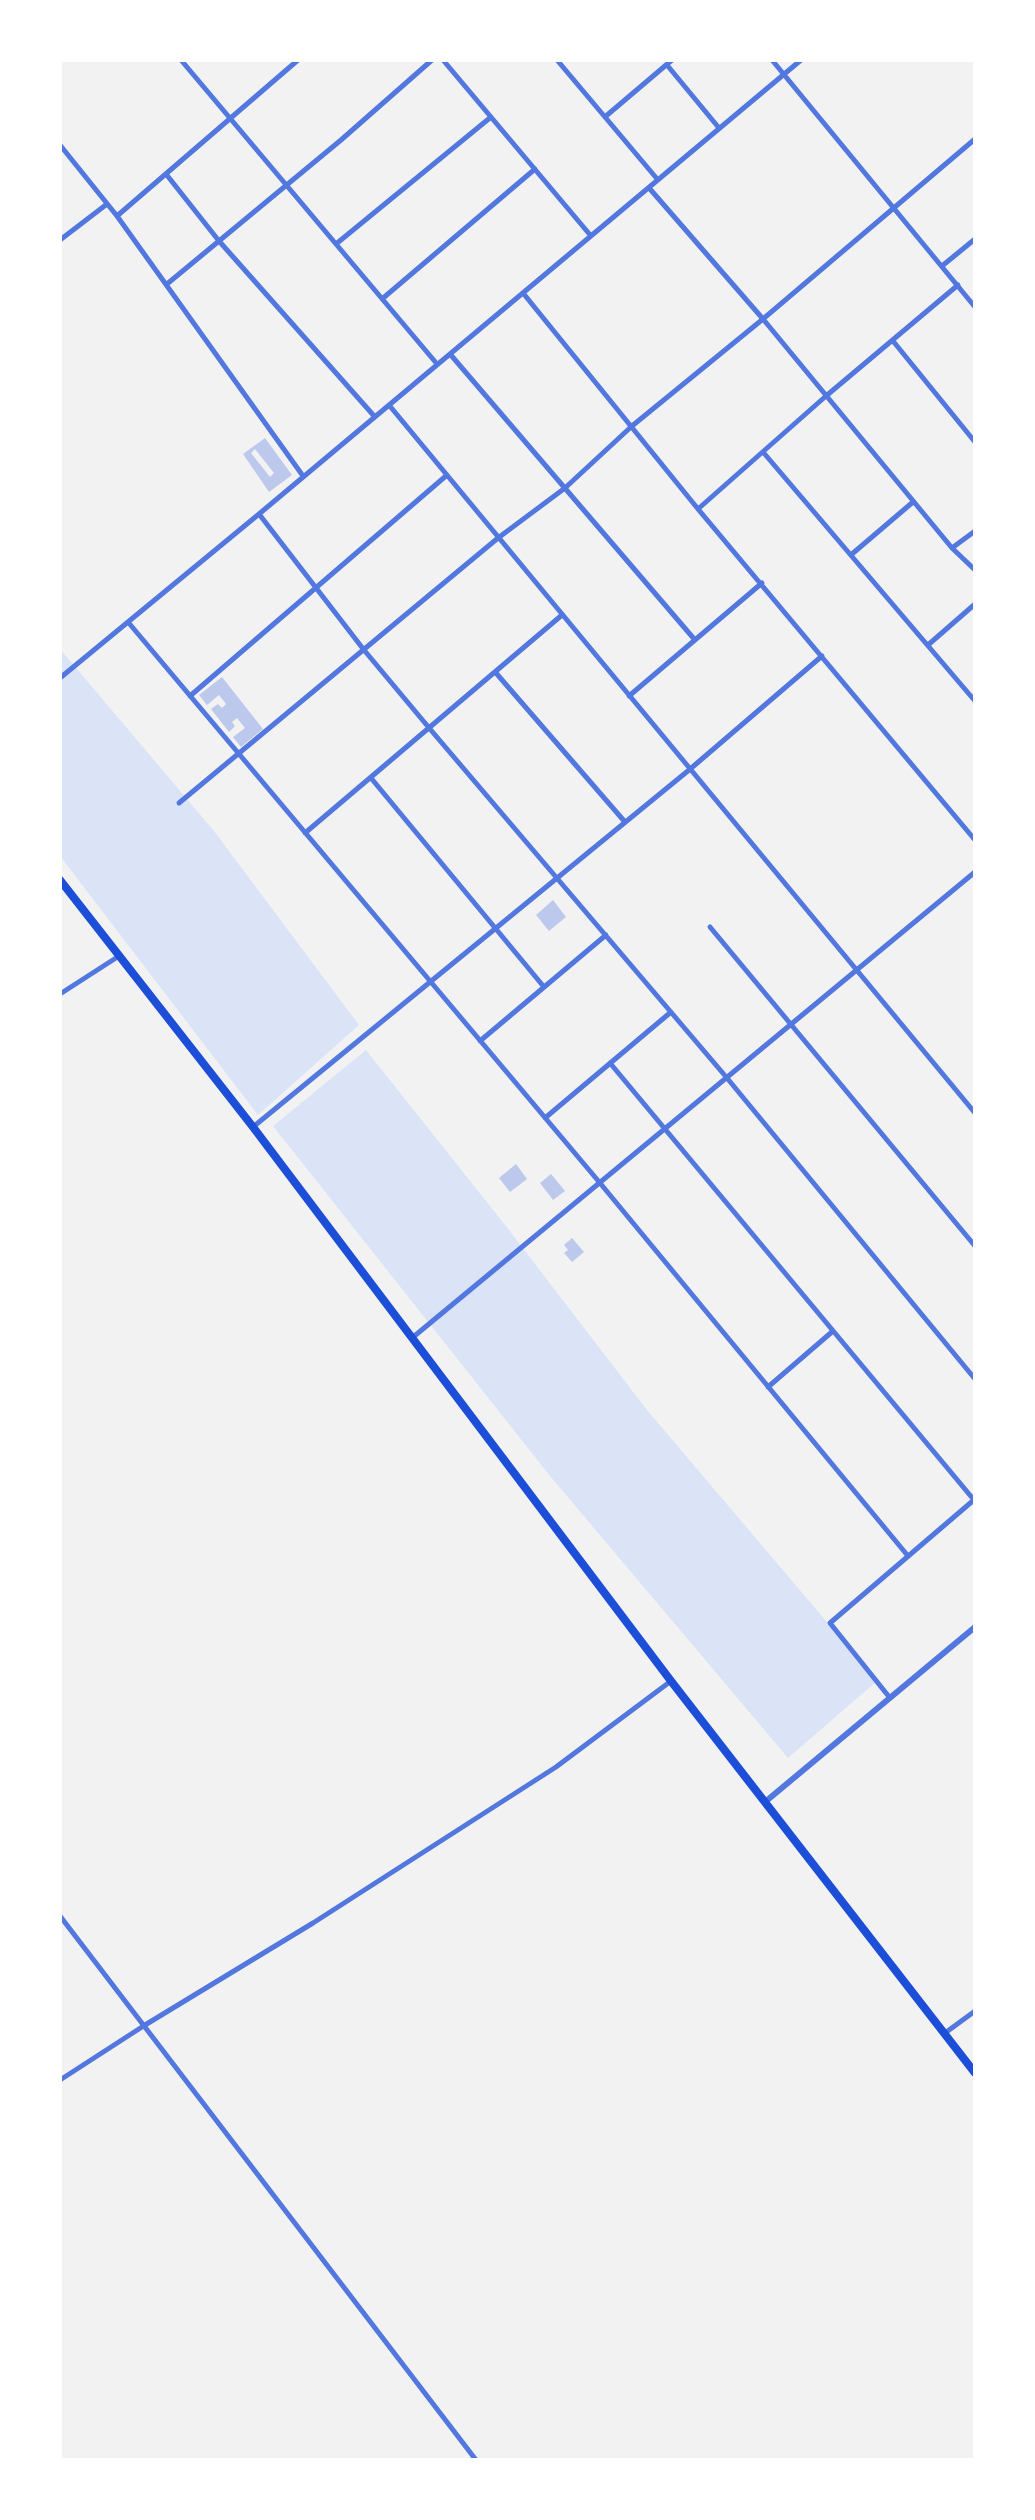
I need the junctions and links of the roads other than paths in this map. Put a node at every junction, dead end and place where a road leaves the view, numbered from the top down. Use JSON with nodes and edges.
{"nodes":[{"id":1,"x":181,"y":60,"type":"edge"},
{"id":2,"x":298,"y":60,"type":"edge"},
{"id":3,"x":432,"y":60,"type":"edge"},
{"id":4,"x":444,"y":60,"type":"edge"},
{"id":5,"x":557,"y":60,"type":"edge"},
{"id":6,"x":772,"y":60,"type":"edge"},
{"id":7,"x":801,"y":60,"type":"edge"},
{"id":8,"x":670,"y":62,"type":"edge"},
{"id":9,"x":784,"y":74,"type":"junction"},
{"id":10,"x":491,"y":117,"type":"junction"},
{"id":11,"x":605,"y":117,"type":"junction"},
{"id":12,"x":230,"y":118,"type":"junction"},
{"id":13,"x":720,"y":128,"type":"junction"},
{"id":14,"x":975,"y":139,"type":"edge"},
{"id":15,"x":60,"y":144,"type":"edge"},
{"id":16,"x":535,"y":169,"type":"junction"},
{"id":17,"x":166,"y":174,"type":"junction"},
{"id":18,"x":658,"y":180,"type":"junction"},
{"id":19,"x":286,"y":185,"type":"junction"},
{"id":20,"x":649,"y":188,"type":"junction"},
{"id":21,"x":108,"y":204,"type":"junction"},
{"id":22,"x":894,"y":208,"type":"junction"},
{"id":23,"x":117,"y":216,"type":"junction"},
{"id":24,"x":591,"y":236,"type":"junction"},
{"id":25,"x":975,"y":238,"type":"edge"},
{"id":26,"x":60,"y":240,"type":"edge"},
{"id":27,"x":219,"y":241,"type":"junction"},
{"id":28,"x":336,"y":244,"type":"junction"},
{"id":29,"x":942,"y":266,"type":"junction"},
{"id":30,"x":167,"y":284,"type":"junction"},
{"id":31,"x":958,"y":286,"type":"junction"},
{"id":32,"x":523,"y":293,"type":"junction"},
{"id":33,"x":382,"y":299,"type":"junction"},
{"id":34,"x":975,"y":307,"type":"edge"},
{"id":35,"x":763,"y":319,"type":"junction"},
{"id":36,"x":893,"y":341,"type":"junction"},
{"id":37,"x":449,"y":354,"type":"junction"},
{"id":38,"x":437,"y":364,"type":"junction"},
{"id":39,"x":826,"y":396,"type":"junction"},
{"id":40,"x":389,"y":405,"type":"junction"},
{"id":41,"x":375,"y":416,"type":"junction"},
{"id":42,"x":632,"y":426,"type":"junction"},
{"id":43,"x":975,"y":442,"type":"edge"},
{"id":44,"x":762,"y":452,"type":"junction"},
{"id":45,"x":447,"y":475,"type":"junction"},
{"id":46,"x":304,"y":476,"type":"junction"},
{"id":47,"x":564,"y":488,"type":"junction"},
{"id":48,"x":913,"y":502,"type":"junction"},
{"id":49,"x":698,"y":509,"type":"junction"},
{"id":50,"x":259,"y":514,"type":"junction"},
{"id":51,"x":975,"y":531,"type":"edge"},
{"id":52,"x":498,"y":538,"type":"junction"},
{"id":53,"x":952,"y":548,"type":"junction"},
{"id":54,"x":852,"y":554,"type":"junction"},
{"id":55,"x":975,"y":570,"type":"edge"},
{"id":56,"x":762,"y":583,"type":"junction"},
{"id":57,"x":315,"y":586,"type":"junction"},
{"id":58,"x":975,"y":604,"type":"edge"},
{"id":59,"x":562,"y":615,"type":"junction"},
{"id":60,"x":128,"y":622,"type":"junction"},
{"id":61,"x":695,"y":640,"type":"junction"},
{"id":62,"x":928,"y":645,"type":"junction"},
{"id":63,"x":364,"y":650,"type":"junction"},
{"id":64,"x":822,"y":656,"type":"junction"},
{"id":65,"x":495,"y":672,"type":"junction"},
{"id":66,"x":60,"y":678,"type":"edge"},
{"id":67,"x":190,"y":696,"type":"junction"},
{"id":68,"x":630,"y":696,"type":"junction"},
{"id":69,"x":975,"y":701,"type":"edge"},
{"id":70,"x":430,"y":729,"type":"junction"},
{"id":71,"x":239,"y":754,"type":"junction"},
{"id":72,"x":689,"y":770,"type":"junction"},
{"id":73,"x":371,"y":778,"type":"junction"},
{"id":74,"x":180,"y":803,"type":"dead end"},
{"id":75,"x":625,"y":822,"type":"junction"},
{"id":76,"x":305,"y":833,"type":"junction"},
{"id":77,"x":975,"y":840,"type":"edge"},
{"id":78,"x":975,"y":872,"type":"edge"},
{"id":79,"x":557,"y":877,"type":"junction"},
{"id":80,"x":60,"y":880,"type":"edge"},
{"id":81,"x":710,"y":927,"type":"dead end"},
{"id":82,"x":494,"y":928,"type":"junction"},
{"id":83,"x":606,"y":935,"type":"junction"},
{"id":84,"x":119,"y":956,"type":"junction"},
{"id":85,"x":856,"y":970,"type":"junction"},
{"id":86,"x":430,"y":981,"type":"junction"},
{"id":87,"x":544,"y":986,"type":"junction"},
{"id":88,"x":60,"y":994,"type":"edge"},
{"id":89,"x":671,"y":1012,"type":"junction"},
{"id":90,"x":791,"y":1026,"type":"junction"},
{"id":91,"x":480,"y":1040,"type":"junction"},
{"id":92,"x":610,"y":1063,"type":"junction"},
{"id":93,"x":727,"y":1078,"type":"junction"},
{"id":94,"x":975,"y":1112,"type":"edge"},
{"id":95,"x":545,"y":1118,"type":"junction"},
{"id":96,"x":254,"y":1127,"type":"junction"},
{"id":97,"x":664,"y":1129,"type":"junction"},
{"id":98,"x":600,"y":1183,"type":"junction"},
{"id":99,"x":975,"y":1246,"type":"edge"},
{"id":100,"x":833,"y":1331,"type":"junction"},
{"id":101,"x":412,"y":1338,"type":"junction"},
{"id":102,"x":975,"y":1379,"type":"edge"},
{"id":103,"x":768,"y":1386,"type":"junction"},
{"id":104,"x":974,"y":1500,"type":"edge"},
{"id":105,"x":908,"y":1556,"type":"junction"},
{"id":106,"x":975,"y":1627,"type":"edge"},
{"id":107,"x":671,"y":1681,"type":"junction"},
{"id":108,"x":890,"y":1698,"type":"junction"},
{"id":109,"x":764,"y":1802,"type":"junction"},
{"id":110,"x":60,"y":1916,"type":"edge"},
{"id":111,"x":975,"y":2011,"type":"edge"},
{"id":112,"x":145,"y":2026,"type":"junction"},
{"id":113,"x":945,"y":2034,"type":"junction"},
{"id":114,"x":975,"y":2073,"type":"edge"},
{"id":115,"x":60,"y":2080,"type":"edge"},
{"id":116,"x":476,"y":2460,"type":"edge"}],
"edges":[{"from":1,"to":12,"type":"street"},
{"from":2,"to":12,"type":"street"},
{"from":3,"to":19,"type":"street"},
{"from":4,"to":10,"type":"street"},
{"from":5,"to":11,"type":"street"},
{"from":6,"to":9,"type":"street"},
{"from":7,"to":9,"type":"street"},
{"from":8,"to":11,"type":"street"},
{"from":8,"to":13,"type":"street"},
{"from":9,"to":13,"type":"street"},
{"from":9,"to":22,"type":"street"},
{"from":10,"to":16,"type":"street"},
{"from":10,"to":28,"type":"street"},
{"from":11,"to":18,"type":"street"},
{"from":12,"to":17,"type":"street"},
{"from":12,"to":19,"type":"street"},
{"from":13,"to":18,"type":"street"},
{"from":14,"to":22,"type":"street"},
{"from":15,"to":21,"type":"street"},
{"from":16,"to":24,"type":"street"},
{"from":16,"to":33,"type":"street"},
{"from":17,"to":23,"type":"street"},
{"from":17,"to":27,"type":"street"},
{"from":18,"to":20,"type":"street"},
{"from":19,"to":27,"type":"street"},
{"from":19,"to":28,"type":"street"},
{"from":20,"to":24,"type":"street"},
{"from":20,"to":35,"type":"street"},
{"from":21,"to":23,"type":"street"},
{"from":21,"to":26,"type":"street"},
{"from":22,"to":29,"type":"street"},
{"from":22,"to":35,"type":"street"},
{"from":23,"to":30,"type":"street"},
{"from":24,"to":32,"type":"street"},
{"from":25,"to":29,"type":"street"},
{"from":27,"to":30,"type":"street"},
{"from":27,"to":41,"type":"street"},
{"from":28,"to":33,"type":"street"},
{"from":29,"to":31,"type":"street"},
{"from":30,"to":46,"type":"street"},
{"from":31,"to":34,"type":"street"},
{"from":31,"to":36,"type":"street"},
{"from":32,"to":37,"type":"street"},
{"from":32,"to":42,"type":"street"},
{"from":33,"to":38,"type":"street"},
{"from":35,"to":39,"type":"street"},
{"from":35,"to":42,"type":"street"},
{"from":36,"to":39,"type":"street"},
{"from":36,"to":43,"type":"street"},
{"from":37,"to":38,"type":"street"},
{"from":37,"to":47,"type":"street"},
{"from":38,"to":40,"type":"street"},
{"from":39,"to":44,"type":"street"},
{"from":39,"to":48,"type":"street"},
{"from":40,"to":41,"type":"street"},
{"from":40,"to":45,"type":"street"},
{"from":41,"to":46,"type":"street"},
{"from":42,"to":47,"type":"street"},
{"from":42,"to":49,"type":"street"},
{"from":44,"to":49,"type":"street"},
{"from":44,"to":54,"type":"street"},
{"from":45,"to":52,"type":"street"},
{"from":45,"to":57,"type":"street"},
{"from":46,"to":50,"type":"street"},
{"from":47,"to":52,"type":"street"},
{"from":47,"to":61,"type":"street"},
{"from":48,"to":53,"type":"street"},
{"from":48,"to":54,"type":"street"},
{"from":49,"to":56,"type":"street"},
{"from":50,"to":57,"type":"street"},
{"from":50,"to":60,"type":"street"},
{"from":51,"to":53,"type":"street"},
{"from":52,"to":59,"type":"street"},
{"from":52,"to":63,"type":"street"},
{"from":53,"to":55,"type":"street"},
{"from":54,"to":62,"type":"street"},
{"from":56,"to":61,"type":"street"},
{"from":56,"to":64,"type":"street"},
{"from":57,"to":63,"type":"street"},
{"from":57,"to":67,"type":"street"},
{"from":58,"to":62,"type":"street"},
{"from":59,"to":65,"type":"street"},
{"from":59,"to":68,"type":"street"},
{"from":60,"to":66,"type":"street"},
{"from":60,"to":67,"type":"street"},
{"from":61,"to":68,"type":"street"},
{"from":62,"to":69,"type":"street"},
{"from":63,"to":70,"type":"street"},
{"from":63,"to":71,"type":"street"},
{"from":64,"to":72,"type":"street"},
{"from":64,"to":77,"type":"street"},
{"from":65,"to":70,"type":"street"},
{"from":65,"to":75,"type":"street"},
{"from":67,"to":71,"type":"street"},
{"from":68,"to":72,"type":"street"},
{"from":70,"to":73,"type":"street"},
{"from":70,"to":79,"type":"street"},
{"from":71,"to":74,"type":"street"},
{"from":71,"to":76,"type":"street"},
{"from":72,"to":75,"type":"street"},
{"from":72,"to":85,"type":"street"},
{"from":73,"to":76,"type":"street"},
{"from":73,"to":82,"type":"street"},
{"from":75,"to":79,"type":"street"},
{"from":76,"to":86,"type":"street"},
{"from":78,"to":85,"type":"street"},
{"from":79,"to":82,"type":"street"},
{"from":79,"to":83,"type":"street"},
{"from":80,"to":84,"type":"main road"},
{"from":81,"to":90,"type":"street"},
{"from":82,"to":86,"type":"street"},
{"from":82,"to":87,"type":"street"},
{"from":83,"to":87,"type":"street"},
{"from":83,"to":89,"type":"street"},
{"from":84,"to":88,"type":"street"},
{"from":84,"to":96,"type":"main road"},
{"from":85,"to":90,"type":"street"},
{"from":85,"to":94,"type":"street"},
{"from":86,"to":91,"type":"street"},
{"from":86,"to":96,"type":"street"},
{"from":87,"to":91,"type":"street"},
{"from":89,"to":92,"type":"street"},
{"from":89,"to":93,"type":"street"},
{"from":90,"to":93,"type":"street"},
{"from":90,"to":99,"type":"street"},
{"from":91,"to":95,"type":"street"},
{"from":92,"to":95,"type":"street"},
{"from":92,"to":97,"type":"street"},
{"from":93,"to":97,"type":"street"},
{"from":93,"to":102,"type":"street"},
{"from":95,"to":98,"type":"street"},
{"from":96,"to":101,"type":"main road"},
{"from":97,"to":98,"type":"street"},
{"from":97,"to":100,"type":"street"},
{"from":98,"to":101,"type":"street"},
{"from":98,"to":103,"type":"street"},
{"from":100,"to":103,"type":"street"},
{"from":100,"to":104,"type":"street"},
{"from":101,"to":107,"type":"main road"},
{"from":103,"to":105,"type":"street"},
{"from":104,"to":105,"type":"street"},
{"from":105,"to":108,"type":"street"},
{"from":106,"to":108,"type":"street"},
{"from":107,"to":109,"type":"main road"},
{"from":107,"to":112,"type":"street"},
{"from":108,"to":109,"type":"street"},
{"from":109,"to":113,"type":"main road"},
{"from":110,"to":112,"type":"street"},
{"from":111,"to":113,"type":"street"},
{"from":112,"to":115,"type":"street"},
{"from":112,"to":116,"type":"street"},
{"from":113,"to":114,"type":"main road"}]}
